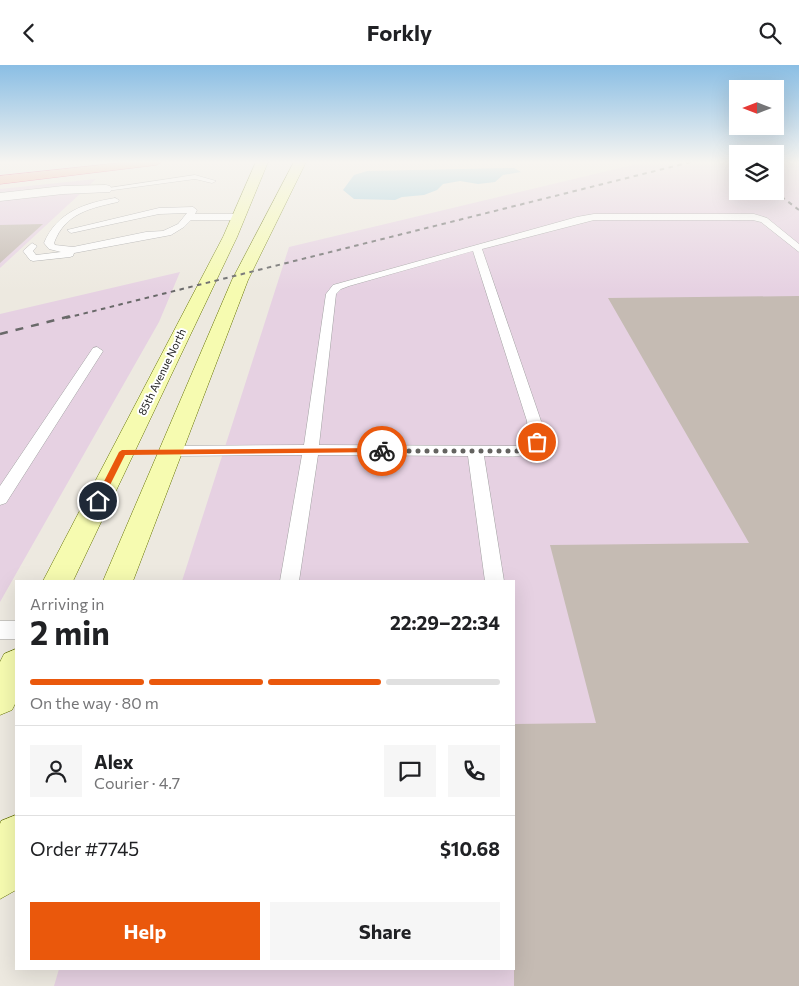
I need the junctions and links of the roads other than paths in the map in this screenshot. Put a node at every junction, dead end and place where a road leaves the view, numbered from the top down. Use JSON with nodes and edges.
{"nodes":[{"id":1,"x":82,"y":205,"type":"edge"},
{"id":2,"x":92,"y":205,"type":"edge"},
{"id":3,"x":245,"y":205,"type":"edge"},
{"id":4,"x":278,"y":205,"type":"edge"},
{"id":5,"x":189,"y":217,"type":"junction"},
{"id":6,"x":240,"y":217,"type":"junction"},
{"id":7,"x":71,"y":230,"type":"dead end"},
{"id":8,"x":163,"y":234,"type":"junction"},
{"id":9,"x":32,"y":246,"type":"junction"},
{"id":10,"x":477,"y":248,"type":"junction"},
{"id":11,"x":799,"y":249,"type":"edge"},
{"id":12,"x":73,"y":250,"type":"junction"},
{"id":13,"x":97,"y":351,"type":"dead end"},
{"id":14,"x":170,"y":451,"type":"junction"},
{"id":15,"x":311,"y":451,"type":"junction"},
{"id":16,"x":475,"y":451,"type":"junction"},
{"id":17,"x":122,"y":452,"type":"junction"},
{"id":18,"x":0,"y":499,"type":"edge"},
{"id":19,"x":58,"y":580,"type":"edge"},
{"id":20,"x":118,"y":580,"type":"edge"},
{"id":21,"x":289,"y":580,"type":"edge"},
{"id":22,"x":495,"y":580,"type":"edge"},
{"id":23,"x":0,"y":630,"type":"edge"},
{"id":24,"x":15,"y":630,"type":"edge"},
{"id":25,"x":15,"y":667,"type":"edge"},
{"id":26,"x":0,"y":697,"type":"edge"},
{"id":27,"x":15,"y":839,"type":"edge"},
{"id":28,"x":0,"y":877,"type":"edge"}],
"edges":[{"from":1,"to":9,"type":"lane"},
{"from":2,"to":12,"type":"lane"},
{"from":3,"to":6,"type":"main road","name":"85th Avenue North"},
{"from":4,"to":14,"type":"main road"},
{"from":5,"to":6,"type":"lane"},
{"from":5,"to":7,"type":"lane"},
{"from":5,"to":8,"type":"lane"},
{"from":6,"to":17,"type":"main road","name":"85th Avenue North"},
{"from":8,"to":9,"type":"lane"},
{"from":8,"to":12,"type":"lane"},
{"from":9,"to":12,"type":"lane"},
{"from":10,"to":11,"type":"lane"},
{"from":10,"to":15,"type":"lane"},
{"from":10,"to":16,"type":"lane"},
{"from":13,"to":18,"type":"lane"},
{"from":14,"to":15,"type":"lane"},
{"from":14,"to":17,"type":"main road"},
{"from":14,"to":20,"type":"main road"},
{"from":15,"to":16,"type":"lane"},
{"from":15,"to":21,"type":"lane"},
{"from":16,"to":22,"type":"lane"},
{"from":17,"to":19,"type":"main road","name":"85th Avenue North"},
{"from":23,"to":24,"type":"lane"},
{"from":25,"to":26,"type":"main road"},
{"from":27,"to":28,"type":"main road"}]}
